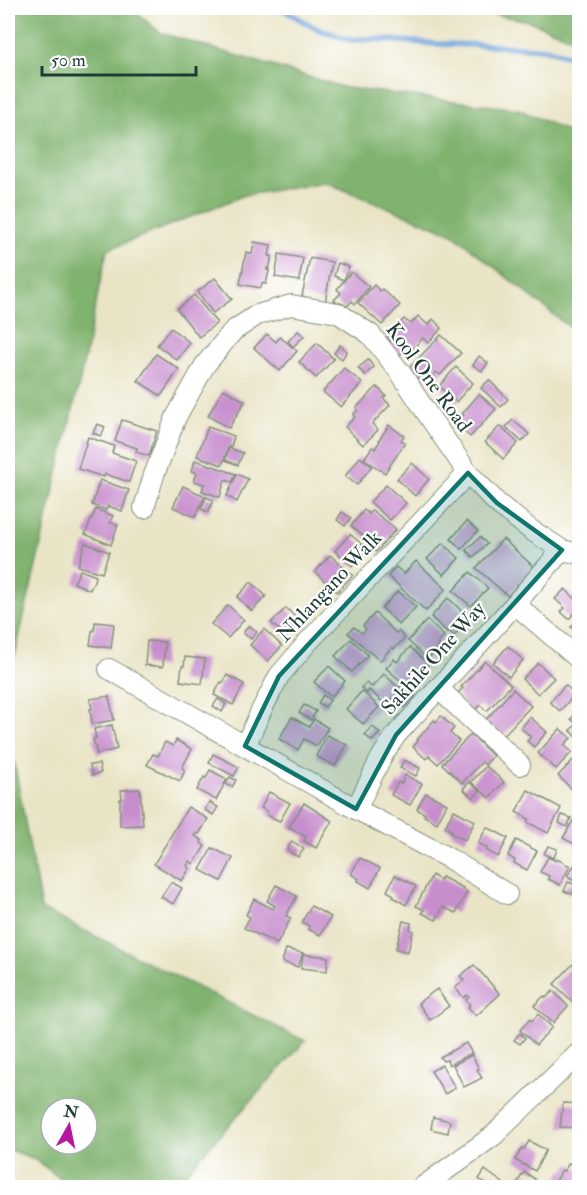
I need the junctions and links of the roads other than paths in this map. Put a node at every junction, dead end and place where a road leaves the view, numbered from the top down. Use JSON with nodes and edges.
{"nodes":[{"id":1,"x":468,"y":473,"type":"junction"},
{"id":2,"x":144,"y":508,"type":"dead end"},
{"id":3,"x":570,"y":552,"type":"edge"},
{"id":4,"x":515,"y":604,"type":"junction"},
{"id":5,"x":579,"y":660,"type":"edge"},
{"id":6,"x":109,"y":669,"type":"dead end"},
{"id":7,"x":438,"y":688,"type":"junction"},
{"id":8,"x":245,"y":746,"type":"junction"},
{"id":9,"x":520,"y":765,"type":"dead end"},
{"id":10,"x":356,"y":809,"type":"junction"},
{"id":11,"x":507,"y":894,"type":"dead end"},
{"id":12,"x":579,"y":1052,"type":"edge"},
{"id":13,"x":421,"y":1188,"type":"edge"}],
"edges":[{"from":1,"to":2,"type":"street","name":"Kool One Road"},
{"from":1,"to":3,"type":"street","name":"Kool One Road"},
{"from":1,"to":8,"type":"street","name":"Nhlangano Walk"},
{"from":3,"to":4,"type":"street","name":"Sakhile One Way"},
{"from":4,"to":5,"type":"street"},
{"from":4,"to":7,"type":"street","name":"Sakhile One Way"},
{"from":6,"to":8,"type":"street"},
{"from":7,"to":9,"type":"street"},
{"from":7,"to":10,"type":"street","name":"Sakhile One Way"},
{"from":8,"to":10,"type":"street"},
{"from":10,"to":11,"type":"street"},
{"from":12,"to":13,"type":"street"}]}
